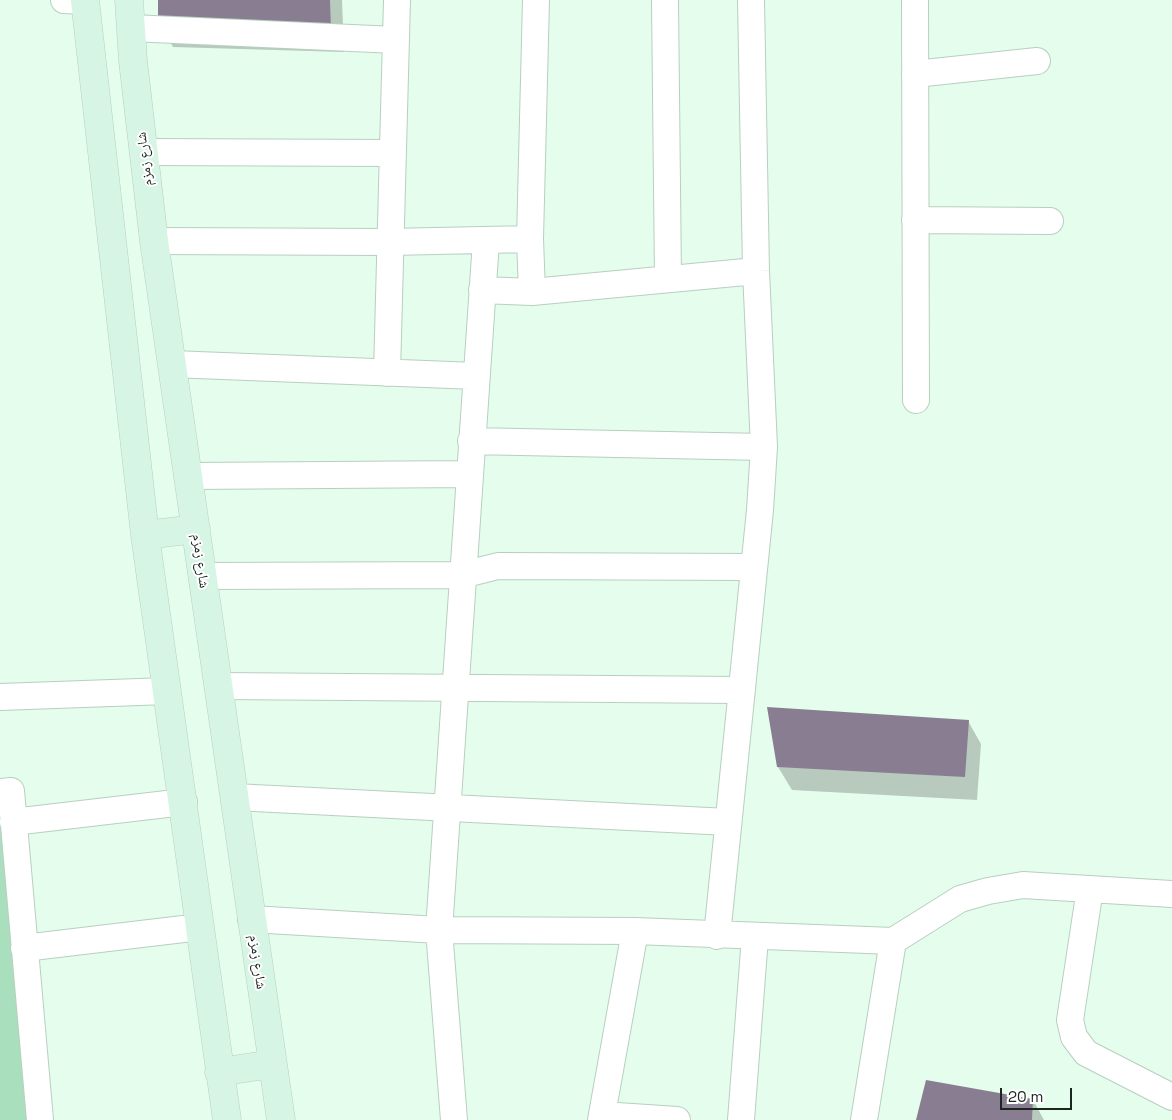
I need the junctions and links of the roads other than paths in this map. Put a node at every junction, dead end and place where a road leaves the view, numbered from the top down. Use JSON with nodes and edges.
{"nodes":[{"id":1,"x":64,"y":0,"type":"edge"},
{"id":2,"x":85,"y":0,"type":"edge"},
{"id":3,"x":130,"y":0,"type":"edge"},
{"id":4,"x":397,"y":0,"type":"edge"},
{"id":5,"x":536,"y":0,"type":"edge"},
{"id":6,"x":665,"y":0,"type":"edge"},
{"id":7,"x":751,"y":0,"type":"edge"},
{"id":8,"x":915,"y":0,"type":"edge"},
{"id":9,"x":131,"y":28,"type":"junction"},
{"id":10,"x":396,"y":40,"type":"junction"},
{"id":11,"x":1037,"y":61,"type":"dead end"},
{"id":12,"x":915,"y":74,"type":"junction"},
{"id":13,"x":144,"y":152,"type":"junction"},
{"id":14,"x":392,"y":152,"type":"junction"},
{"id":15,"x":915,"y":220,"type":"junction"},
{"id":16,"x":1050,"y":221,"type":"dead end"},
{"id":17,"x":530,"y":239,"type":"junction"},
{"id":18,"x":154,"y":241,"type":"junction"},
{"id":19,"x":486,"y":241,"type":"junction"},
{"id":20,"x":389,"y":242,"type":"junction"},
{"id":21,"x":756,"y":271,"type":"junction"},
{"id":22,"x":668,"y":279,"type":"junction"},
{"id":23,"x":482,"y":290,"type":"junction"},
{"id":24,"x":532,"y":292,"type":"junction"},
{"id":25,"x":172,"y":364,"type":"junction"},
{"id":26,"x":387,"y":373,"type":"junction"},
{"id":27,"x":476,"y":376,"type":"junction"},
{"id":28,"x":916,"y":400,"type":"dead end"},
{"id":29,"x":471,"y":442,"type":"junction"},
{"id":30,"x":764,"y":447,"type":"junction"},
{"id":31,"x":469,"y":474,"type":"junction"},
{"id":32,"x":189,"y":476,"type":"junction"},
{"id":33,"x":196,"y":529,"type":"junction"},
{"id":34,"x":146,"y":535,"type":"junction"},
{"id":35,"x":754,"y":567,"type":"junction"},
{"id":36,"x":462,"y":575,"type":"junction"},
{"id":37,"x":202,"y":576,"type":"junction"},
{"id":38,"x":218,"y":686,"type":"junction"},
{"id":39,"x":455,"y":688,"type":"junction"},
{"id":40,"x":742,"y":690,"type":"junction"},
{"id":41,"x":168,"y":691,"type":"junction"},
{"id":42,"x":0,"y":696,"type":"edge"},
{"id":43,"x":0,"y":792,"type":"edge"},
{"id":44,"x":234,"y":797,"type":"junction"},
{"id":45,"x":184,"y":802,"type":"junction"},
{"id":46,"x":447,"y":808,"type":"junction"},
{"id":47,"x":13,"y":822,"type":"junction"},
{"id":48,"x":728,"y":822,"type":"junction"},
{"id":49,"x":1090,"y":889,"type":"junction"},
{"id":50,"x":1172,"y":894,"type":"edge"},
{"id":51,"x":251,"y":919,"type":"junction"},
{"id":52,"x":200,"y":927,"type":"junction"},
{"id":53,"x":438,"y":930,"type":"junction"},
{"id":54,"x":635,"y":931,"type":"junction"},
{"id":55,"x":717,"y":936,"type":"junction"},
{"id":56,"x":755,"y":937,"type":"junction"},
{"id":57,"x":893,"y":941,"type":"junction"},
{"id":58,"x":24,"y":948,"type":"junction"},
{"id":59,"x":272,"y":1064,"type":"junction"},
{"id":60,"x":219,"y":1072,"type":"junction"},
{"id":61,"x":1172,"y":1097,"type":"edge"},
{"id":62,"x":602,"y":1118,"type":"edge"},
{"id":63,"x":40,"y":1120,"type":"edge"},
{"id":64,"x":227,"y":1120,"type":"edge"},
{"id":65,"x":281,"y":1120,"type":"edge"},
{"id":66,"x":454,"y":1120,"type":"edge"},
{"id":67,"x":677,"y":1120,"type":"edge"},
{"id":68,"x":741,"y":1120,"type":"edge"},
{"id":69,"x":864,"y":1120,"type":"edge"}],
"edges":[{"from":1,"to":2,"type":"street"},
{"from":2,"to":34,"type":"main road"},
{"from":3,"to":9,"type":"main road","name":"شارع زمزم"},
{"from":4,"to":10,"type":"street"},
{"from":5,"to":17,"type":"street"},
{"from":6,"to":22,"type":"street"},
{"from":7,"to":21,"type":"street"},
{"from":8,"to":12,"type":"street"},
{"from":9,"to":10,"type":"street"},
{"from":9,"to":13,"type":"main road","name":"شارع زمزم"},
{"from":10,"to":14,"type":"street"},
{"from":11,"to":12,"type":"street"},
{"from":12,"to":15,"type":"street"},
{"from":13,"to":14,"type":"street"},
{"from":13,"to":18,"type":"main road","name":"شارع زمزم"},
{"from":14,"to":20,"type":"street"},
{"from":15,"to":16,"type":"street"},
{"from":15,"to":28,"type":"street"},
{"from":17,"to":19,"type":"street"},
{"from":17,"to":24,"type":"street"},
{"from":18,"to":20,"type":"street"},
{"from":18,"to":25,"type":"main road","name":"شارع زمزم"},
{"from":19,"to":20,"type":"street"},
{"from":19,"to":23,"type":"street"},
{"from":20,"to":26,"type":"street"},
{"from":21,"to":22,"type":"street"},
{"from":21,"to":30,"type":"street"},
{"from":22,"to":24,"type":"street"},
{"from":23,"to":24,"type":"street"},
{"from":23,"to":27,"type":"street"},
{"from":25,"to":26,"type":"street"},
{"from":25,"to":32,"type":"main road","name":"شارع زمزم"},
{"from":26,"to":27,"type":"street"},
{"from":27,"to":29,"type":"street"},
{"from":29,"to":30,"type":"street"},
{"from":29,"to":31,"type":"street"},
{"from":30,"to":35,"type":"street"},
{"from":31,"to":32,"type":"street"},
{"from":31,"to":36,"type":"street"},
{"from":32,"to":33,"type":"main road","name":"شارع زمزم"},
{"from":33,"to":34,"type":"main road"},
{"from":33,"to":37,"type":"main road","name":"شارع زمزم"},
{"from":34,"to":41,"type":"main road"},
{"from":35,"to":36,"type":"street"},
{"from":35,"to":40,"type":"street"},
{"from":36,"to":37,"type":"street"},
{"from":36,"to":39,"type":"street"},
{"from":37,"to":38,"type":"main road","name":"شارع زمزم"},
{"from":38,"to":39,"type":"street"},
{"from":38,"to":44,"type":"main road","name":"شارع زمزم"},
{"from":39,"to":40,"type":"street"},
{"from":39,"to":46,"type":"street"},
{"from":40,"to":48,"type":"street"},
{"from":41,"to":42,"type":"street"},
{"from":41,"to":45,"type":"main road"},
{"from":43,"to":47,"type":"street"},
{"from":44,"to":46,"type":"street"},
{"from":44,"to":51,"type":"main road","name":"شارع زمزم"},
{"from":45,"to":47,"type":"street"},
{"from":45,"to":52,"type":"main road"},
{"from":46,"to":48,"type":"street"},
{"from":46,"to":53,"type":"street"},
{"from":47,"to":58,"type":"street"},
{"from":48,"to":55,"type":"street"},
{"from":49,"to":50,"type":"street"},
{"from":49,"to":57,"type":"street"},
{"from":49,"to":61,"type":"street"},
{"from":51,"to":53,"type":"street"},
{"from":51,"to":59,"type":"main road","name":"شارع زمزم"},
{"from":52,"to":58,"type":"street"},
{"from":52,"to":60,"type":"main road"},
{"from":53,"to":54,"type":"street"},
{"from":53,"to":66,"type":"street"},
{"from":54,"to":55,"type":"street"},
{"from":54,"to":62,"type":"street"},
{"from":55,"to":56,"type":"street"},
{"from":56,"to":57,"type":"street"},
{"from":56,"to":68,"type":"street"},
{"from":57,"to":69,"type":"street"},
{"from":58,"to":63,"type":"street"},
{"from":59,"to":60,"type":"main road"},
{"from":59,"to":65,"type":"main road","name":"شارع زمزم"},
{"from":60,"to":64,"type":"main road"},
{"from":62,"to":67,"type":"street"}]}
